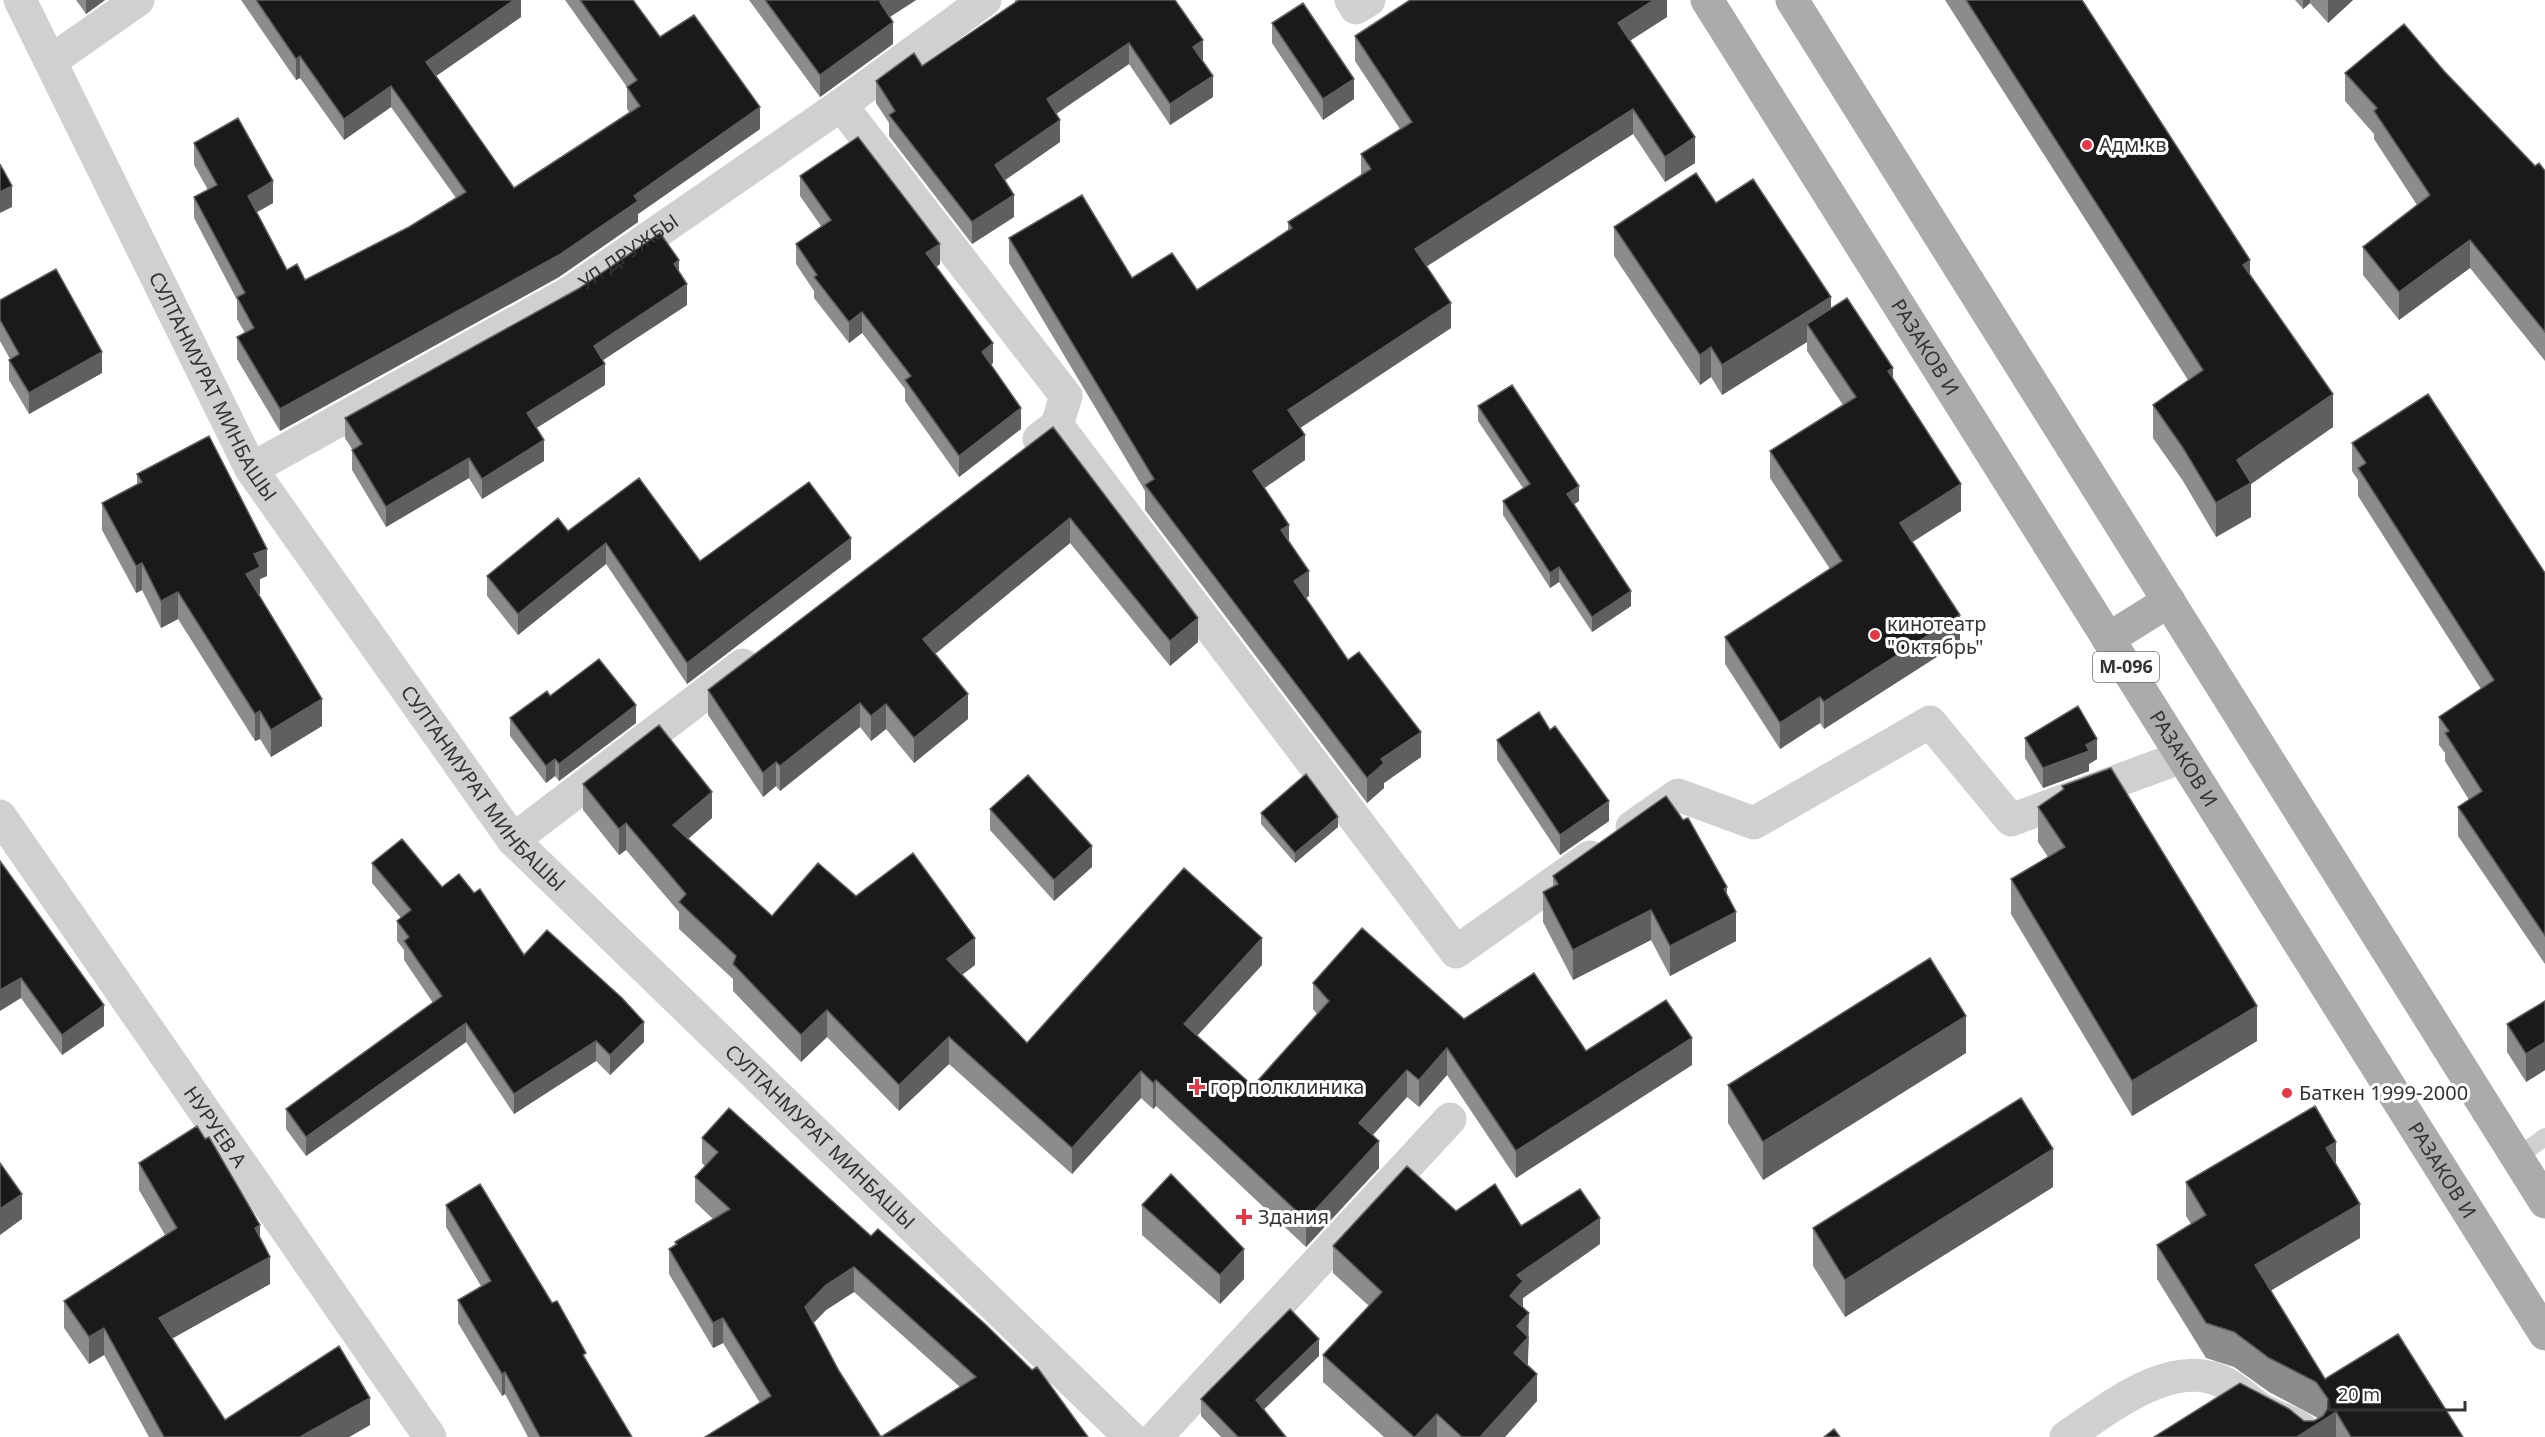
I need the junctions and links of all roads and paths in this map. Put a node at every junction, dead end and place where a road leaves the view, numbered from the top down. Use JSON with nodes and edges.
{"nodes":[{"id":1,"x":20,"y":0,"type":"edge"},
{"id":2,"x":138,"y":0,"type":"edge"},
{"id":3,"x":985,"y":0,"type":"edge"},
{"id":4,"x":1350,"y":0,"type":"edge"},
{"id":5,"x":1369,"y":0,"type":"edge"},
{"id":6,"x":1707,"y":0,"type":"edge"},
{"id":7,"x":1792,"y":0,"type":"edge"},
{"id":8,"x":51,"y":61,"type":"junction"},
{"id":9,"x":841,"y":105,"type":"junction"},
{"id":10,"x":1057,"y":425,"type":"junction"},
{"id":11,"x":1018,"y":454,"type":"edge"},
{"id":12,"x":251,"y":469,"type":"junction"},
{"id":13,"x":2169,"y":601,"type":"junction"},
{"id":14,"x":2108,"y":639,"type":"junction"},
{"id":15,"x":771,"y":644,"type":"edge"},
{"id":16,"x":2182,"y":757,"type":"junction"},
{"id":17,"x":0,"y":816,"type":"edge"},
{"id":18,"x":513,"y":840,"type":"junction"},
{"id":19,"x":1450,"y":1119,"type":"dead end"},
{"id":20,"x":2545,"y":1137,"type":"edge"},
{"id":21,"x":2517,"y":1157,"type":"junction"},
{"id":22,"x":2545,"y":1202,"type":"edge"},
{"id":23,"x":2545,"y":1334,"type":"edge"},
{"id":24,"x":430,"y":1437,"type":"edge"},
{"id":25,"x":1130,"y":1437,"type":"edge"},
{"id":26,"x":1156,"y":1437,"type":"edge"},
{"id":27,"x":2066,"y":1437,"type":"edge"},
{"id":28,"x":2310,"y":1437,"type":"edge"}],
"edges":[{"from":1,"to":8,"type":"street","name":"СУЛТАНМУРАТ МИНБАШЫ"},
{"from":2,"to":8,"type":"street"},
{"from":3,"to":9,"type":"street","name":"УЛ ДРУЖБЫ"},
{"from":4,"to":5,"type":"street"},
{"from":6,"to":14,"type":"main road","name":"РАЗАКОВ И","number":"М-096"},
{"from":7,"to":13,"type":"main road"},
{"from":8,"to":12,"type":"street","name":"СУЛТАНМУРАТ МИНБАШЫ"},
{"from":9,"to":10,"type":"street"},
{"from":9,"to":12,"type":"street","name":"УЛ ДРУЖБЫ"},
{"from":10,"to":11,"type":"street"},
{"from":10,"to":16,"type":"street"},
{"from":12,"to":18,"type":"street","name":"СУЛТАНМУРАТ МИНБАШЫ"},
{"from":13,"to":14,"type":"main road"},
{"from":13,"to":21,"type":"main road"},
{"from":14,"to":16,"type":"main road","name":"РАЗАКОВ И","number":"М-096"},
{"from":15,"to":18,"type":"street"},
{"from":16,"to":23,"type":"main road","name":"РАЗАКОВ И","number":"М-096"},
{"from":17,"to":24,"type":"street","name":"НУРУЕВ А"},
{"from":18,"to":25,"type":"street","name":"СУЛТАНМУРАТ МИНБАШЫ"},
{"from":19,"to":26,"type":"street"},
{"from":20,"to":21,"type":"lane"},
{"from":21,"to":22,"type":"main road"},
{"from":27,"to":28,"type":"street"}]}
